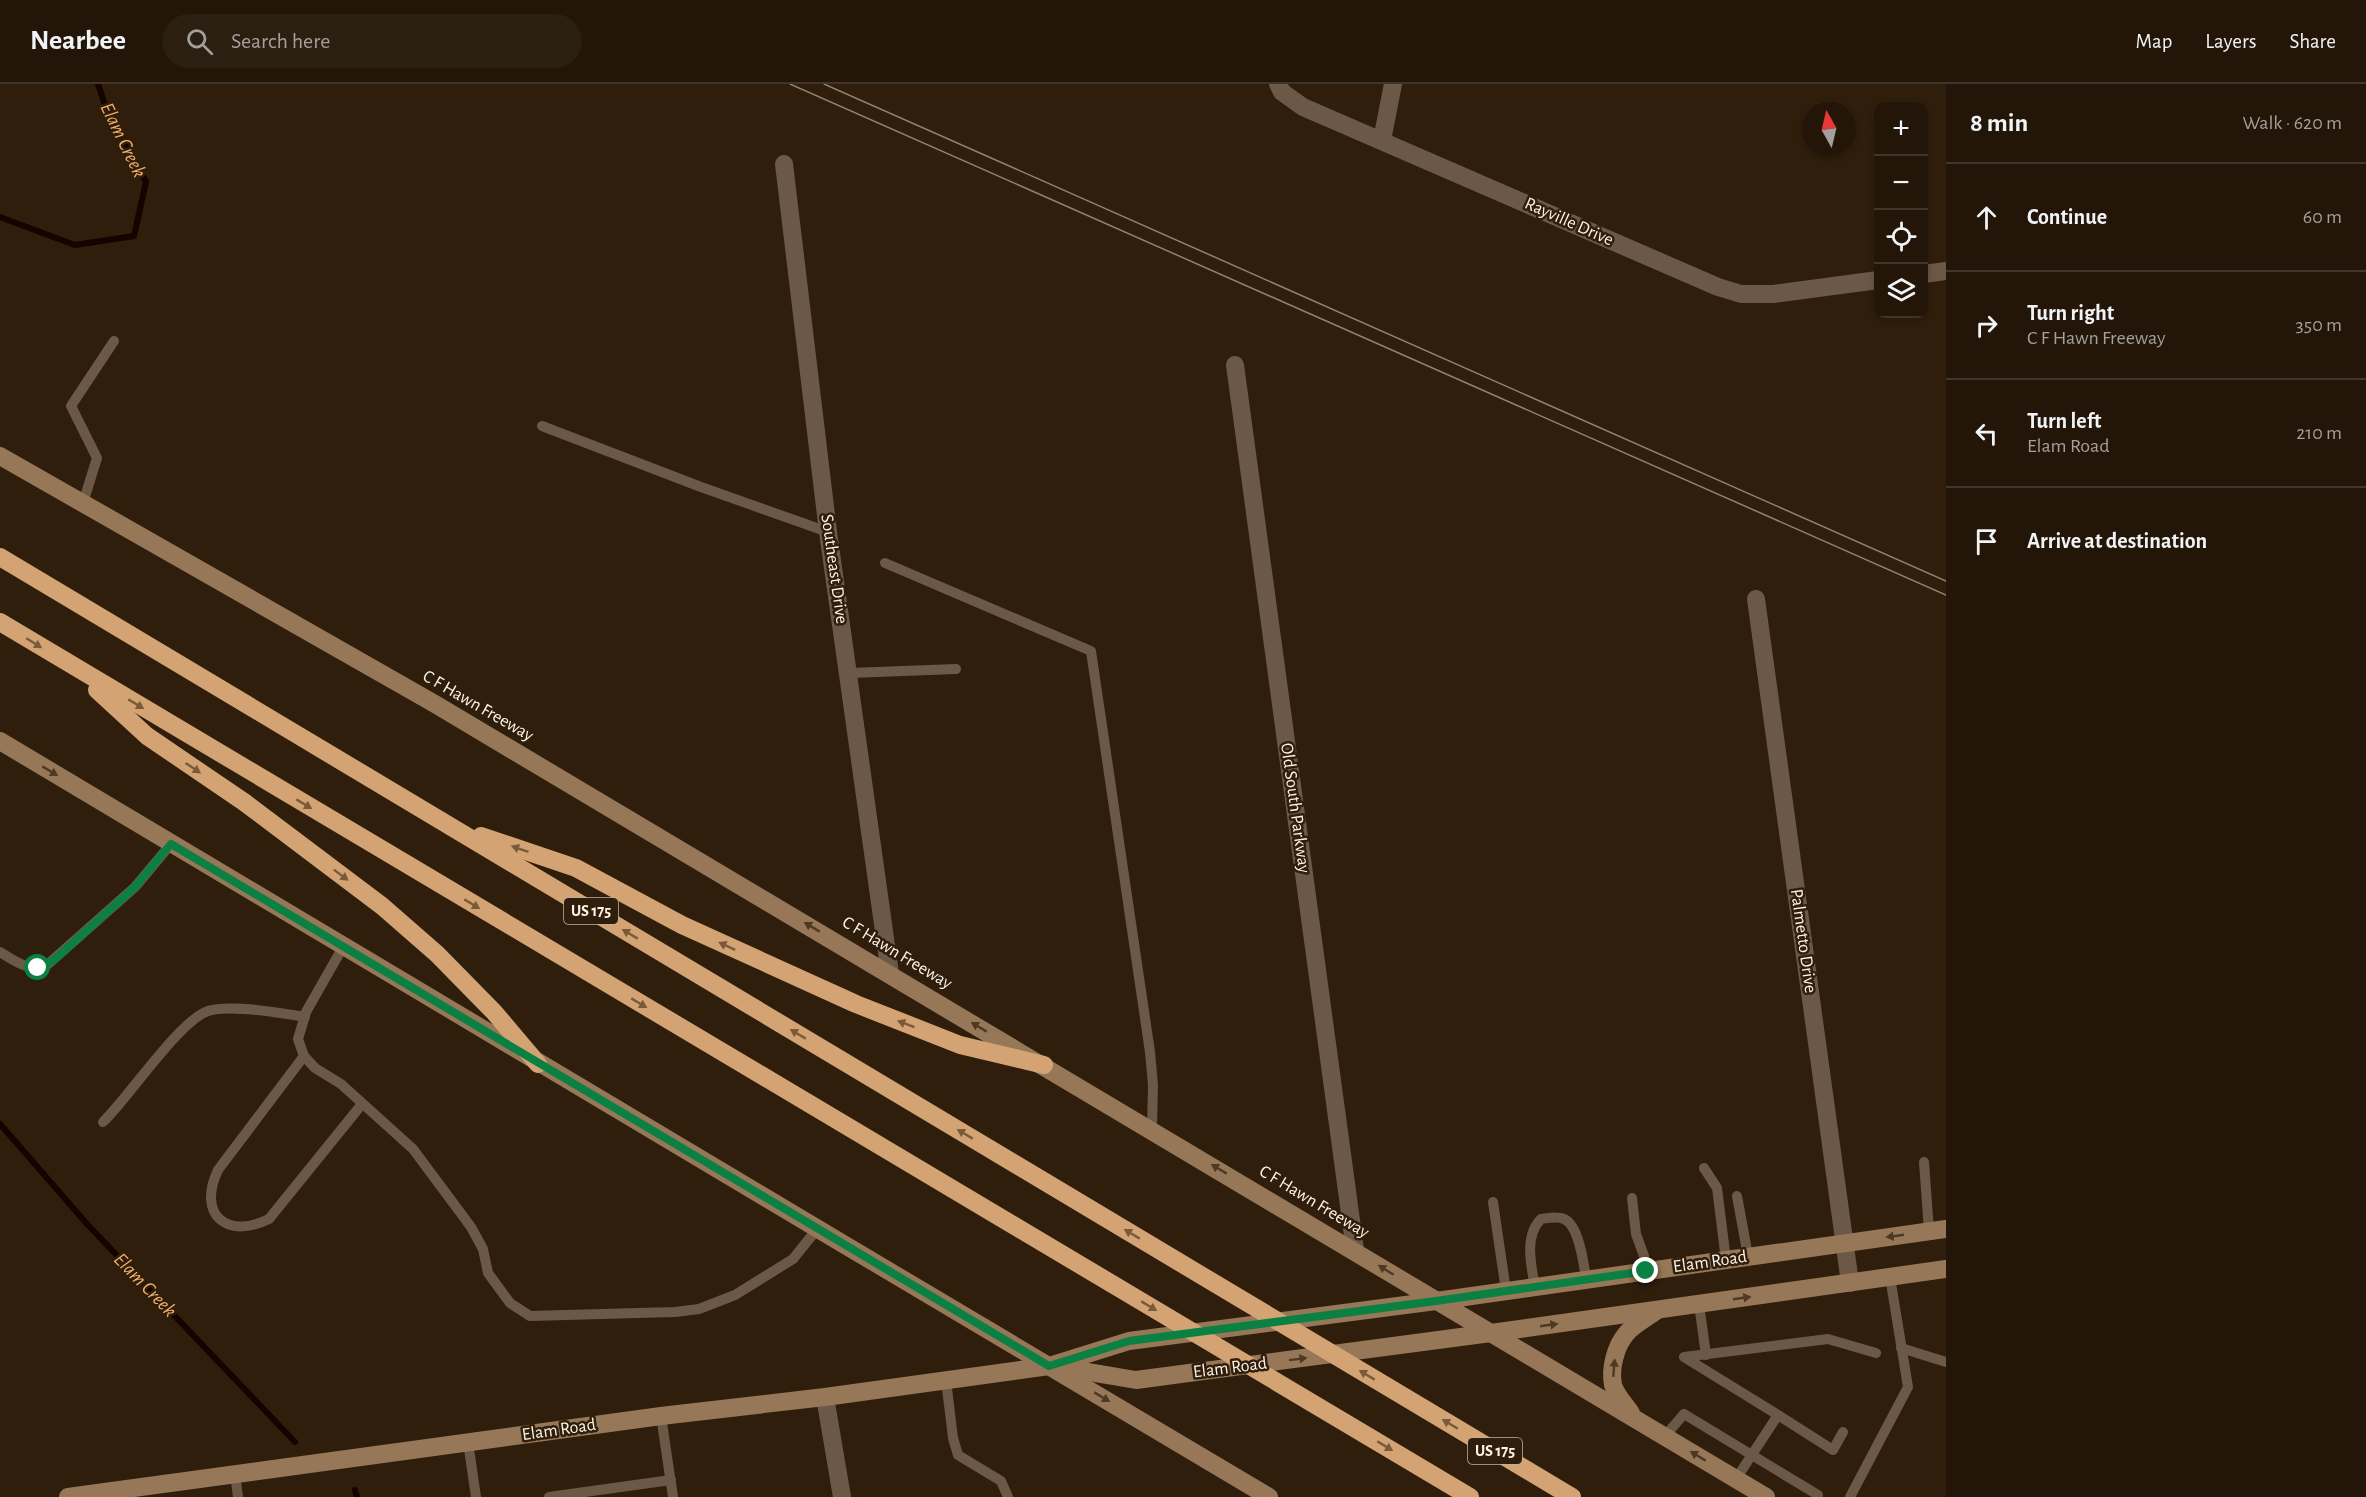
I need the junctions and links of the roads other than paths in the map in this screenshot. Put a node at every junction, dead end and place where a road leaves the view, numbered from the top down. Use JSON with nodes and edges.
{"nodes":[{"id":1,"x":1278,"y":84,"type":"edge"},
{"id":2,"x":1393,"y":84,"type":"edge"},
{"id":3,"x":1382,"y":140,"type":"junction"},
{"id":4,"x":784,"y":164,"type":"dead end"},
{"id":5,"x":1946,"y":271,"type":"edge"},
{"id":6,"x":1928,"y":273,"type":"edge"},
{"id":7,"x":1874,"y":281,"type":"edge"},
{"id":8,"x":114,"y":341,"type":"dead end"},
{"id":9,"x":1235,"y":365,"type":"dead end"},
{"id":10,"x":542,"y":426,"type":"dead end"},
{"id":11,"x":0,"y":456,"type":"edge"},
{"id":12,"x":83,"y":503,"type":"junction"},
{"id":13,"x":828,"y":532,"type":"junction"},
{"id":14,"x":0,"y":557,"type":"edge"},
{"id":15,"x":885,"y":563,"type":"dead end"},
{"id":16,"x":1756,"y":599,"type":"dead end"},
{"id":17,"x":0,"y":622,"type":"edge"},
{"id":18,"x":68,"y":664,"type":"junction"},
{"id":19,"x":956,"y":669,"type":"dead end"},
{"id":20,"x":850,"y":673,"type":"junction"},
{"id":21,"x":0,"y":741,"type":"edge"},
{"id":22,"x":447,"y":824,"type":"junction"},
{"id":23,"x":171,"y":844,"type":"junction"},
{"id":24,"x":343,"y":947,"type":"junction"},
{"id":25,"x":0,"y":952,"type":"edge"},
{"id":26,"x":890,"y":974,"type":"junction"},
{"id":27,"x":305,"y":1017,"type":"junction"},
{"id":28,"x":304,"y":1056,"type":"junction"},
{"id":29,"x":538,"y":1064,"type":"junction"},
{"id":30,"x":1044,"y":1065,"type":"junction"},
{"id":31,"x":362,"y":1104,"type":"junction"},
{"id":32,"x":103,"y":1122,"type":"dead end"},
{"id":33,"x":1152,"y":1129,"type":"junction"},
{"id":34,"x":1924,"y":1162,"type":"dead end"},
{"id":35,"x":1704,"y":1168,"type":"dead end"},
{"id":36,"x":1737,"y":1196,"type":"dead end"},
{"id":37,"x":1632,"y":1198,"type":"dead end"},
{"id":38,"x":1492,"y":1202,"type":"dead end"},
{"id":39,"x":818,"y":1228,"type":"junction"},
{"id":40,"x":1938,"y":1230,"type":"edge"},
{"id":41,"x":1844,"y":1243,"type":"junction"},
{"id":42,"x":1355,"y":1250,"type":"junction"},
{"id":43,"x":1748,"y":1256,"type":"junction"},
{"id":44,"x":1726,"y":1260,"type":"junction"},
{"id":45,"x":1946,"y":1269,"type":"edge"},
{"id":46,"x":1646,"y":1271,"type":"junction"},
{"id":47,"x":1890,"y":1277,"type":"junction"},
{"id":48,"x":1586,"y":1279,"type":"junction"},
{"id":49,"x":1850,"y":1283,"type":"junction"},
{"id":50,"x":1535,"y":1287,"type":"junction"},
{"id":51,"x":1506,"y":1291,"type":"junction"},
{"id":52,"x":1436,"y":1301,"type":"junction"},
{"id":53,"x":1699,"y":1304,"type":"junction"},
{"id":54,"x":1657,"y":1310,"type":"junction"},
{"id":55,"x":1491,"y":1333,"type":"junction"},
{"id":56,"x":1901,"y":1348,"type":"junction"},
{"id":57,"x":1876,"y":1353,"type":"dead end"},
{"id":58,"x":1706,"y":1355,"type":"junction"},
{"id":59,"x":1946,"y":1362,"type":"edge"},
{"id":60,"x":1049,"y":1366,"type":"junction"},
{"id":61,"x":946,"y":1380,"type":"junction"},
{"id":62,"x":825,"y":1397,"type":"junction"},
{"id":63,"x":1778,"y":1415,"type":"junction"},
{"id":64,"x":661,"y":1416,"type":"junction"},
{"id":65,"x":1636,"y":1419,"type":"junction"},
{"id":66,"x":1843,"y":1432,"type":"dead end"},
{"id":67,"x":1665,"y":1436,"type":"junction"},
{"id":68,"x":468,"y":1442,"type":"junction"},
{"id":69,"x":1752,"y":1455,"type":"junction"},
{"id":70,"x":235,"y":1474,"type":"junction"},
{"id":71,"x":1736,"y":1479,"type":"junction"},
{"id":72,"x":671,"y":1480,"type":"junction"},
{"id":73,"x":1818,"y":1494,"type":"dead end"},
{"id":74,"x":68,"y":1497,"type":"edge"},
{"id":75,"x":238,"y":1497,"type":"edge"},
{"id":76,"x":476,"y":1497,"type":"edge"},
{"id":77,"x":549,"y":1497,"type":"edge"},
{"id":78,"x":673,"y":1497,"type":"edge"},
{"id":79,"x":842,"y":1497,"type":"edge"},
{"id":80,"x":1008,"y":1497,"type":"edge"},
{"id":81,"x":1269,"y":1497,"type":"edge"},
{"id":82,"x":1470,"y":1497,"type":"edge"},
{"id":83,"x":1572,"y":1497,"type":"edge"},
{"id":84,"x":1766,"y":1497,"type":"edge"},
{"id":85,"x":1850,"y":1497,"type":"edge"}],
"edges":[{"from":1,"to":3,"type":"street","name":"Rayville Drive"},
{"from":2,"to":3,"type":"street"},
{"from":3,"to":7,"type":"street","name":"Rayville Drive"},
{"from":4,"to":13,"type":"street","name":"Southeast Drive"},
{"from":5,"to":6,"type":"street"},
{"from":8,"to":12,"type":"lane"},
{"from":9,"to":42,"type":"street","name":"Old South Parkway"},
{"from":10,"to":13,"type":"lane"},
{"from":11,"to":12,"type":"main road","name":"C F Hawn Freeway"},
{"from":26,"to":12,"type":"main road","name":"C F Hawn Freeway","one_way":true},
{"from":13,"to":20,"type":"street","name":"Southeast Drive"},
{"from":14,"to":22,"type":"highway","number":"US 175"},
{"from":15,"to":33,"type":"lane"},
{"from":16,"to":41,"type":"street","name":"Palmetto Drive"},
{"from":17,"to":18,"type":"highway","one_way":true},
{"from":18,"to":29,"type":"highway","one_way":true},
{"from":18,"to":82,"type":"highway","one_way":true},
{"from":19,"to":20,"type":"lane"},
{"from":20,"to":26,"type":"street","name":"Southeast Drive"},
{"from":21,"to":23,"type":"main road","one_way":true},
{"from":30,"to":22,"type":"highway","one_way":true},
{"from":83,"to":22,"type":"highway","number":"US 175","one_way":true},
{"from":23,"to":24,"type":"main road"},
{"from":23,"to":25,"type":"lane"},
{"from":24,"to":27,"type":"lane"},
{"from":24,"to":29,"type":"main road"},
{"from":30,"to":26,"type":"main road","name":"C F Hawn Freeway","one_way":true},
{"from":27,"to":28,"type":"lane"},
{"from":27,"to":32,"type":"lane"},
{"from":28,"to":31,"type":"lane"},
{"from":28,"to":31,"type":"lane"},
{"from":29,"to":39,"type":"main road"},
{"from":30,"to":33,"type":"main road","name":"C F Hawn Freeway"},
{"from":31,"to":39,"type":"lane"},
{"from":42,"to":33,"type":"main road","name":"C F Hawn Freeway","one_way":true},
{"from":34,"to":40,"type":"lane"},
{"from":35,"to":44,"type":"lane"},
{"from":36,"to":43,"type":"lane"},
{"from":37,"to":46,"type":"lane"},
{"from":38,"to":51,"type":"lane"},
{"from":39,"to":60,"type":"main road"},
{"from":40,"to":41,"type":"main road","name":"Elam Road","one_way":true},
{"from":41,"to":43,"type":"main road","name":"Elam Road"},
{"from":41,"to":49,"type":"street","name":"Palmetto Drive"},
{"from":52,"to":42,"type":"main road","name":"C F Hawn Freeway","one_way":true},
{"from":43,"to":44,"type":"main road","name":"Elam Road"},
{"from":44,"to":46,"type":"main road","name":"Elam Road"},
{"from":45,"to":47,"type":"main road","name":"Elam Road"},
{"from":46,"to":48,"type":"main road","name":"Elam Road"},
{"from":47,"to":49,"type":"main road","name":"Elam Road"},
{"from":47,"to":56,"type":"lane"},
{"from":48,"to":50,"type":"main road","name":"Elam Road"},
{"from":48,"to":50,"type":"lane"},
{"from":53,"to":49,"type":"main road","name":"Elam Road","one_way":true},
{"from":50,"to":51,"type":"main road","name":"Elam Road"},
{"from":51,"to":52,"type":"main road","name":"Elam Road"},
{"from":52,"to":55,"type":"main road","name":"C F Hawn Freeway"},
{"from":52,"to":60,"type":"main road","name":"Elam Road"},
{"from":53,"to":54,"type":"main road","name":"Elam Road"},
{"from":53,"to":58,"type":"lane"},
{"from":55,"to":54,"type":"main road","name":"Elam Road","one_way":true},
{"from":65,"to":54,"type":"main road","one_way":true},
{"from":60,"to":55,"type":"main road","name":"Elam Road","one_way":true},
{"from":55,"to":65,"type":"main road","name":"C F Hawn Freeway"},
{"from":56,"to":59,"type":"lane"},
{"from":56,"to":85,"type":"lane"},
{"from":57,"to":58,"type":"lane"},
{"from":58,"to":63,"type":"lane"},
{"from":60,"to":61,"type":"main road","name":"Elam Road"},
{"from":60,"to":81,"type":"main road","one_way":true},
{"from":61,"to":62,"type":"main road","name":"Elam Road"},
{"from":61,"to":80,"type":"lane"},
{"from":62,"to":64,"type":"main road","name":"Elam Road"},
{"from":62,"to":79,"type":"street"},
{"from":63,"to":66,"type":"lane"},
{"from":63,"to":69,"type":"lane"},
{"from":64,"to":68,"type":"main road","name":"Elam Road"},
{"from":64,"to":72,"type":"lane"},
{"from":65,"to":67,"type":"main road","name":"C F Hawn Freeway"},
{"from":67,"to":69,"type":"lane"},
{"from":71,"to":67,"type":"main road","name":"C F Hawn Freeway","one_way":true},
{"from":68,"to":70,"type":"main road","name":"Elam Road"},
{"from":68,"to":76,"type":"lane"},
{"from":69,"to":71,"type":"lane"},
{"from":69,"to":73,"type":"lane"},
{"from":70,"to":74,"type":"main road","name":"Elam Road"},
{"from":70,"to":75,"type":"lane"},
{"from":71,"to":84,"type":"main road","name":"C F Hawn Freeway"},
{"from":72,"to":77,"type":"lane"},
{"from":72,"to":78,"type":"lane"}]}
